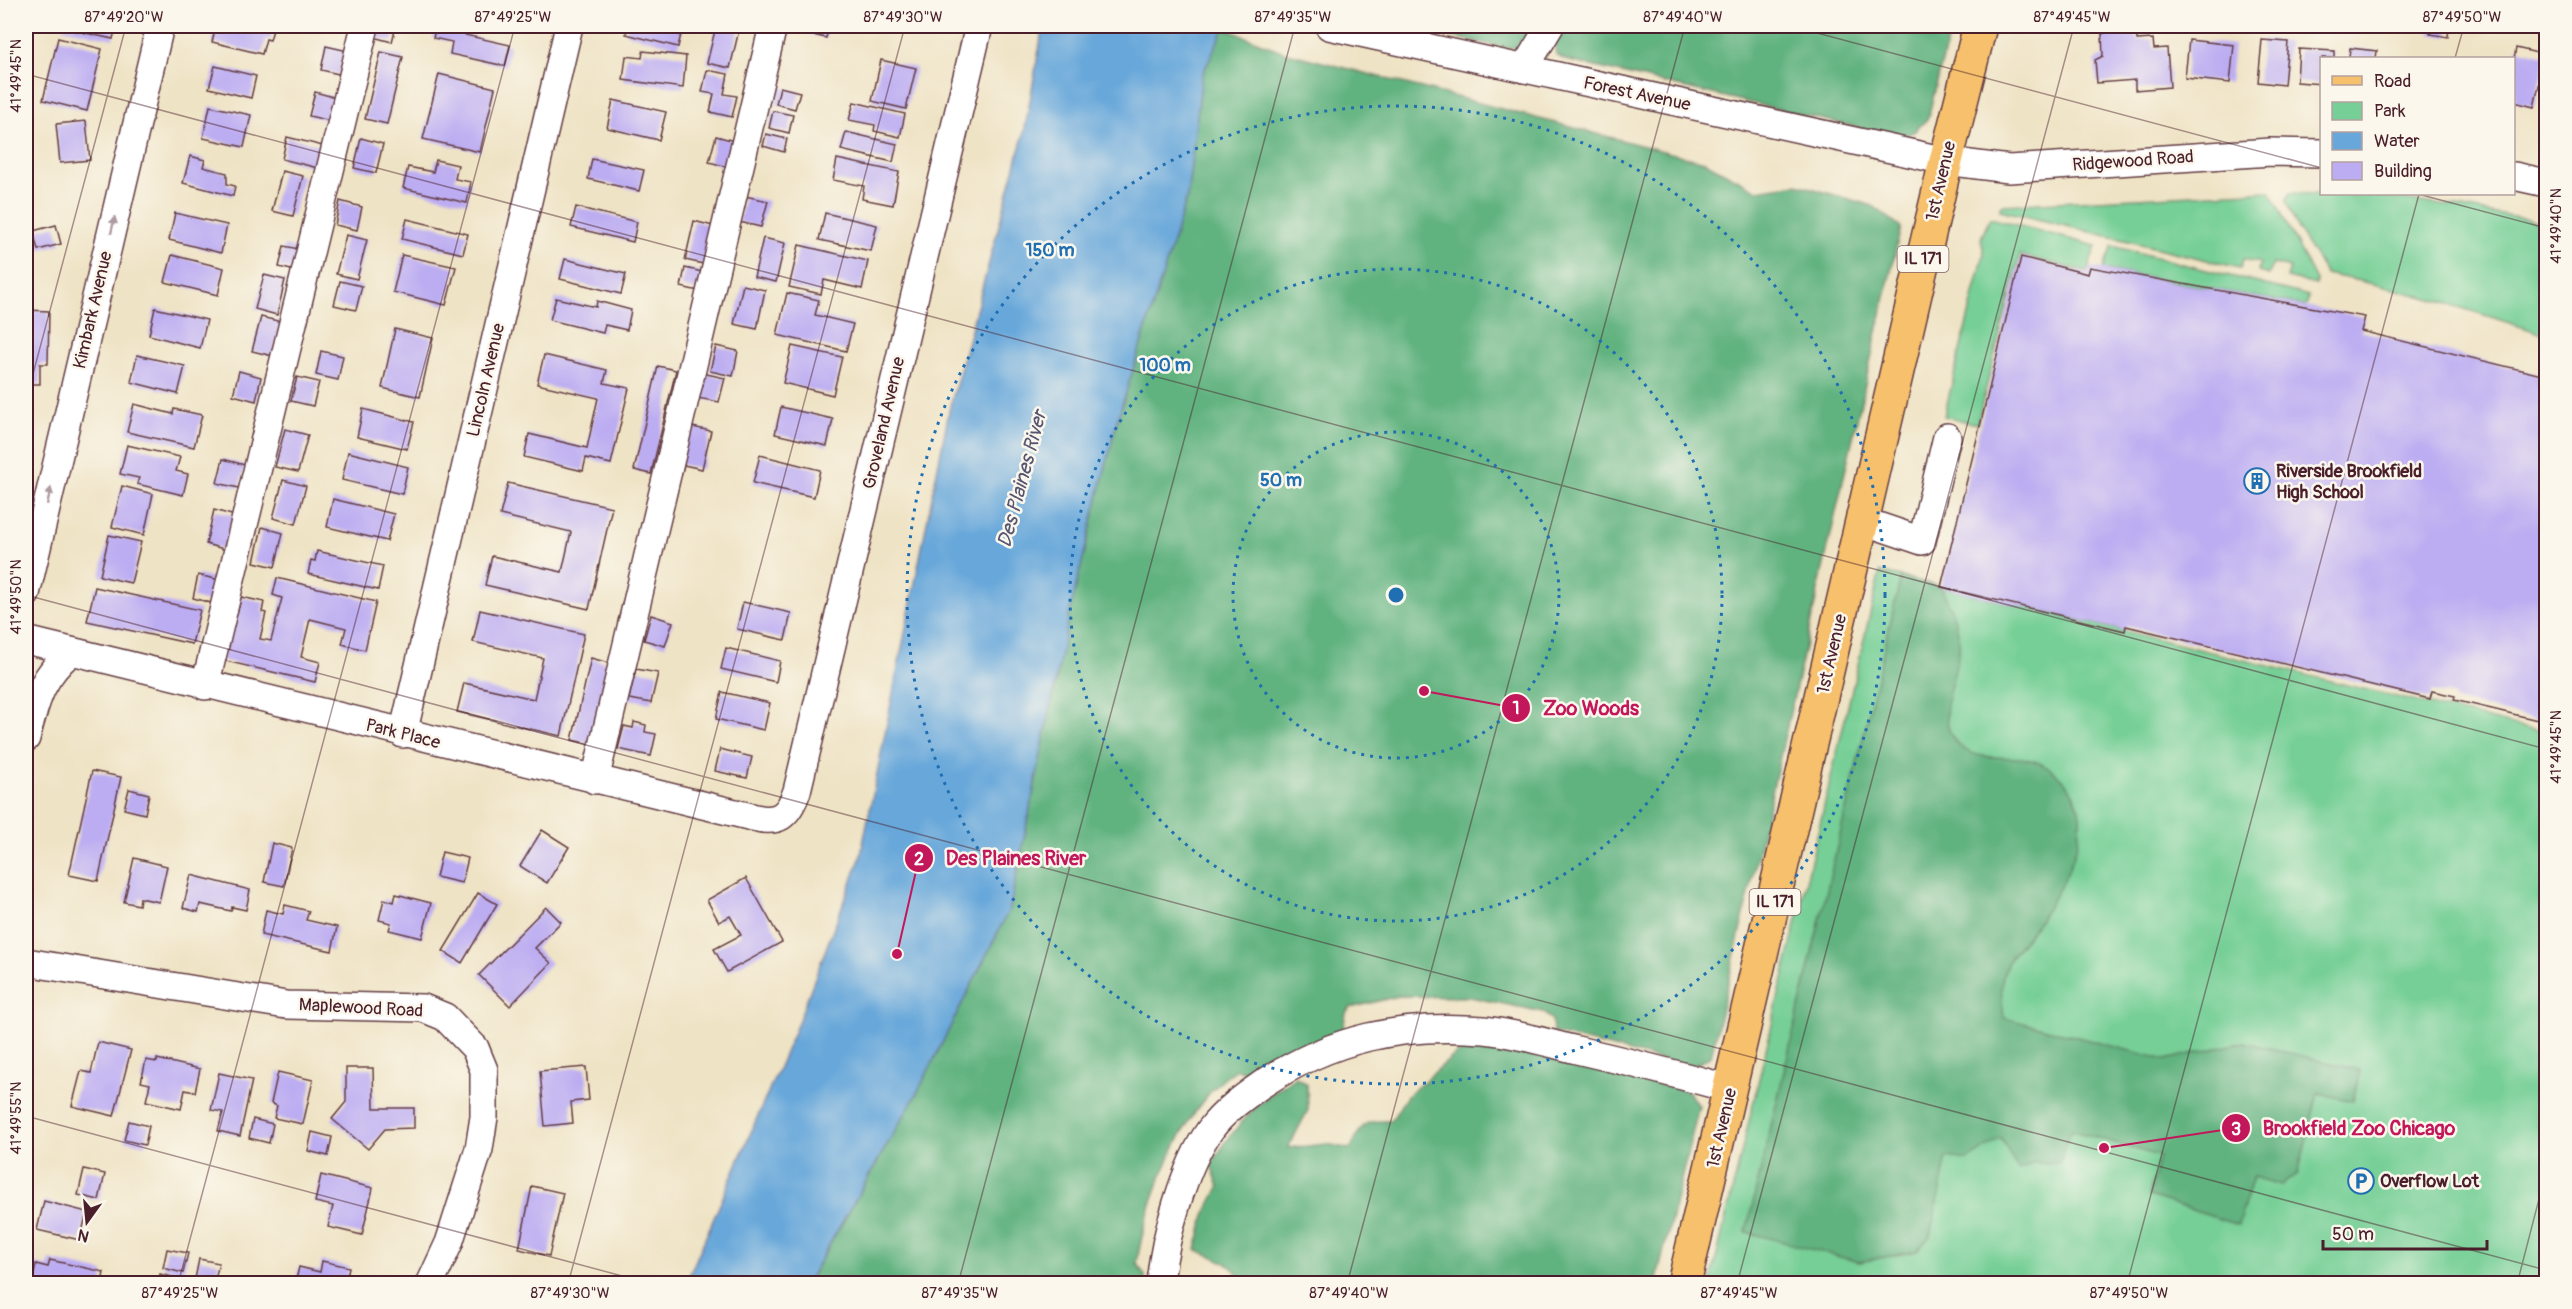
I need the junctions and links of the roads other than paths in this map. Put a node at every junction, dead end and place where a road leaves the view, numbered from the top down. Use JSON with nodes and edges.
{"nodes":[{"id":1,"x":160,"y":26,"type":"edge"},
{"id":2,"x":365,"y":26,"type":"edge"},
{"id":3,"x":569,"y":26,"type":"edge"},
{"id":4,"x":772,"y":26,"type":"edge"},
{"id":5,"x":979,"y":26,"type":"edge"},
{"id":6,"x":1329,"y":26,"type":"edge"},
{"id":7,"x":1550,"y":26,"type":"edge"},
{"id":8,"x":1980,"y":26,"type":"edge"},
{"id":9,"x":1524,"y":69,"type":"junction"},
{"id":10,"x":2320,"y":153,"type":"edge"},
{"id":11,"x":1946,"y":160,"type":"junction"},
{"id":12,"x":2515,"y":176,"type":"edge"},
{"id":13,"x":2547,"y":183,"type":"edge"},
{"id":14,"x":1947,"y":437,"type":"dead end"},
{"id":15,"x":1863,"y":521,"type":"junction"},
{"id":16,"x":26,"y":594,"type":"edge"},
{"id":17,"x":26,"y":640,"type":"edge"},
{"id":18,"x":71,"y":652,"type":"junction"},
{"id":19,"x":205,"y":686,"type":"junction"},
{"id":20,"x":403,"y":734,"type":"junction"},
{"id":21,"x":26,"y":738,"type":"edge"},
{"id":22,"x":595,"y":780,"type":"junction"},
{"id":23,"x":782,"y":817,"type":"joint"},
{"id":24,"x":26,"y":962,"type":"edge"},
{"id":25,"x":1731,"y":1089,"type":"junction"},
{"id":26,"x":430,"y":1284,"type":"edge"},
{"id":27,"x":1160,"y":1284,"type":"edge"},
{"id":28,"x":1684,"y":1284,"type":"edge"}],
"edges":[{"from":16,"to":1,"type":"street","name":"Kimbark Avenue","one_way":true},
{"from":2,"to":19,"type":"street"},
{"from":3,"to":20,"type":"street","name":"Lincoln Avenue"},
{"from":4,"to":22,"type":"street"},
{"from":5,"to":23,"type":"street","name":"Groveland Avenue"},
{"from":6,"to":9,"type":"street","name":"Forest Avenue"},
{"from":7,"to":9,"type":"street"},
{"from":8,"to":11,"type":"main road","name":"1st Avenue","number":"IL 171"},
{"from":9,"to":11,"type":"street","name":"Forest Avenue"},
{"from":10,"to":11,"type":"street","name":"Ridgewood Road"},
{"from":11,"to":15,"type":"main road","name":"1st Avenue","number":"IL 171"},
{"from":12,"to":13,"type":"street"},
{"from":14,"to":15,"type":"street"},
{"from":15,"to":25,"type":"main road","name":"1st Avenue","number":"IL 171"},
{"from":17,"to":18,"type":"street","name":"Park Place"},
{"from":18,"to":19,"type":"street","name":"Park Place"},
{"from":18,"to":21,"type":"street"},
{"from":19,"to":20,"type":"street","name":"Park Place"},
{"from":20,"to":22,"type":"street","name":"Park Place"},
{"from":22,"to":23,"type":"street","name":"Park Place"},
{"from":24,"to":26,"type":"street","name":"Maplewood Road"},
{"from":25,"to":27,"type":"street"},
{"from":25,"to":28,"type":"main road","name":"1st Avenue","number":"IL 171"}]}
